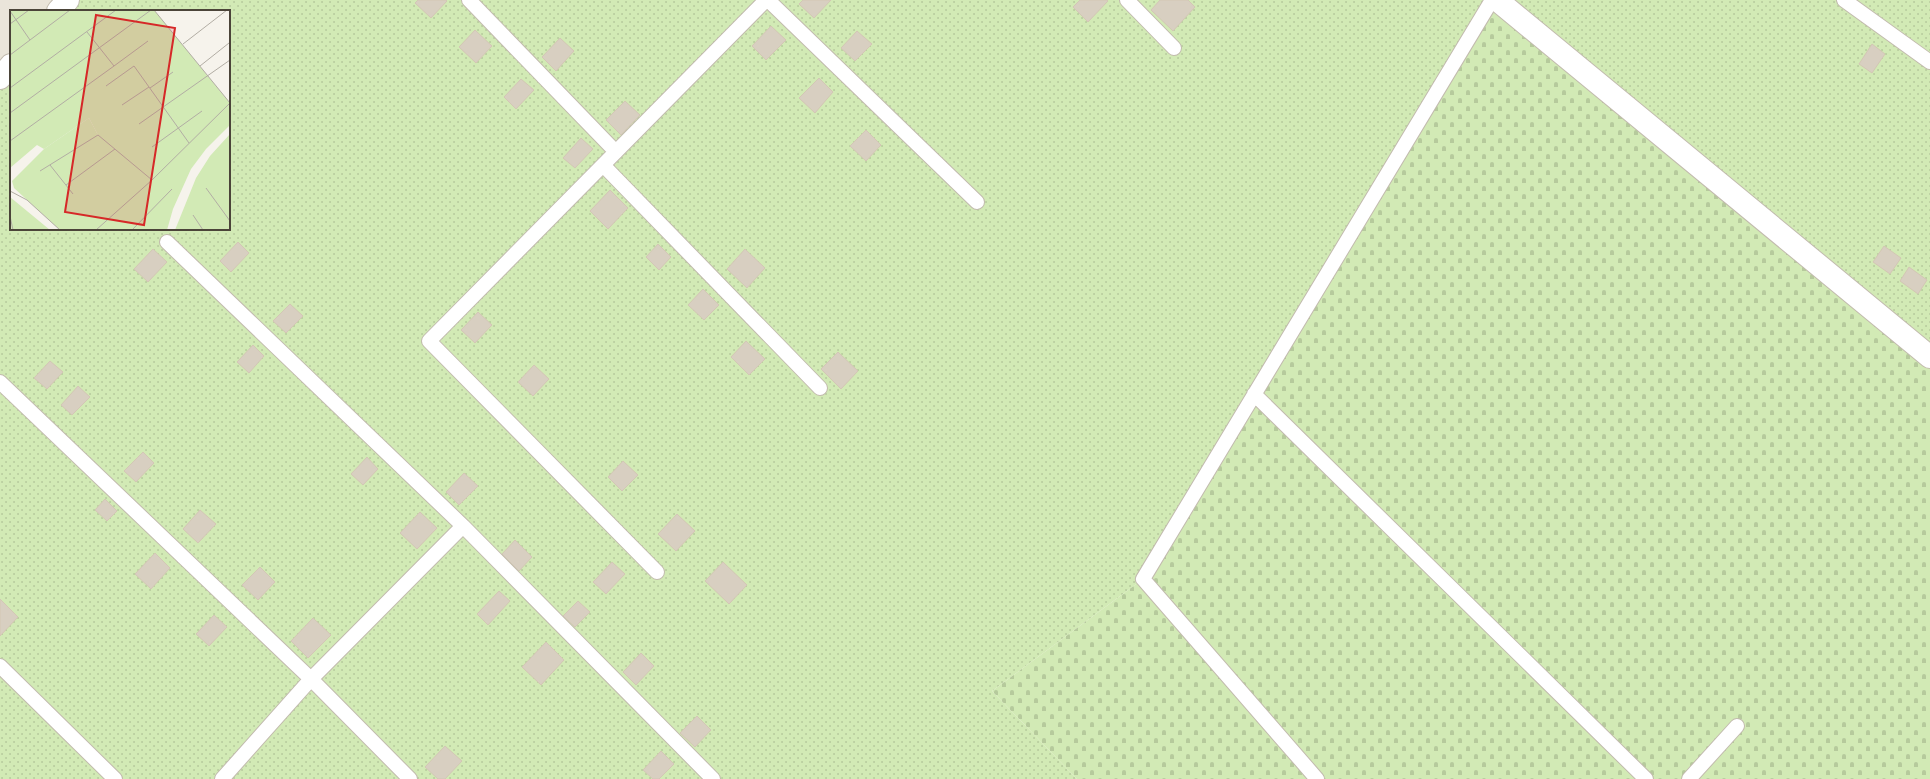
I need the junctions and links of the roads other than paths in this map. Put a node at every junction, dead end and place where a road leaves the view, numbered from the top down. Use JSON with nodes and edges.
{"nodes":[{"id":1,"x":68,"y":0,"type":"edge"},
{"id":2,"x":469,"y":0,"type":"edge"},
{"id":3,"x":767,"y":0,"type":"edge"},
{"id":4,"x":1127,"y":0,"type":"edge"},
{"id":5,"x":1492,"y":0,"type":"edge"},
{"id":6,"x":1497,"y":0,"type":"edge"},
{"id":7,"x":1844,"y":0,"type":"edge"},
{"id":8,"x":59,"y":10,"type":"edge"},
{"id":9,"x":1174,"y":48,"type":"dead end"},
{"id":10,"x":1930,"y":62,"type":"edge"},
{"id":11,"x":10,"y":66,"type":"edge"},
{"id":12,"x":0,"y":78,"type":"edge"},
{"id":13,"x":616,"y":152,"type":"junction"},
{"id":14,"x":603,"y":165,"type":"junction"},
{"id":15,"x":977,"y":202,"type":"dead end"},
{"id":16,"x":168,"y":242,"type":"dead end"},
{"id":17,"x":1930,"y":357,"type":"edge"},
{"id":18,"x":0,"y":382,"type":"edge"},
{"id":19,"x":820,"y":388,"type":"dead end"},
{"id":20,"x":1254,"y":394,"type":"junction"},
{"id":21,"x":463,"y":526,"type":"junction"},
{"id":22,"x":657,"y":572,"type":"dead end"},
{"id":23,"x":0,"y":666,"type":"edge"},
{"id":24,"x":311,"y":679,"type":"junction"},
{"id":25,"x":1738,"y":726,"type":"dead end"},
{"id":26,"x":115,"y":779,"type":"edge"},
{"id":27,"x":222,"y":779,"type":"edge"},
{"id":28,"x":410,"y":779,"type":"edge"},
{"id":29,"x":713,"y":779,"type":"edge"},
{"id":30,"x":1317,"y":779,"type":"edge"},
{"id":31,"x":1646,"y":779,"type":"edge"},
{"id":32,"x":1689,"y":779,"type":"edge"}],
"edges":[{"from":1,"to":8,"type":"street"},
{"from":2,"to":13,"type":"lane"},
{"from":3,"to":13,"type":"lane"},
{"from":3,"to":15,"type":"lane"},
{"from":4,"to":9,"type":"lane"},
{"from":5,"to":20,"type":"lane"},
{"from":6,"to":17,"type":"street"},
{"from":7,"to":10,"type":"lane"},
{"from":11,"to":12,"type":"street"},
{"from":13,"to":14,"type":"lane"},
{"from":14,"to":19,"type":"lane"},
{"from":14,"to":22,"type":"lane"},
{"from":16,"to":21,"type":"lane"},
{"from":18,"to":24,"type":"lane"},
{"from":20,"to":30,"type":"lane"},
{"from":20,"to":31,"type":"lane"},
{"from":21,"to":24,"type":"lane"},
{"from":21,"to":29,"type":"lane"},
{"from":23,"to":26,"type":"lane"},
{"from":24,"to":27,"type":"lane"},
{"from":24,"to":28,"type":"lane"},
{"from":25,"to":32,"type":"lane"}]}
